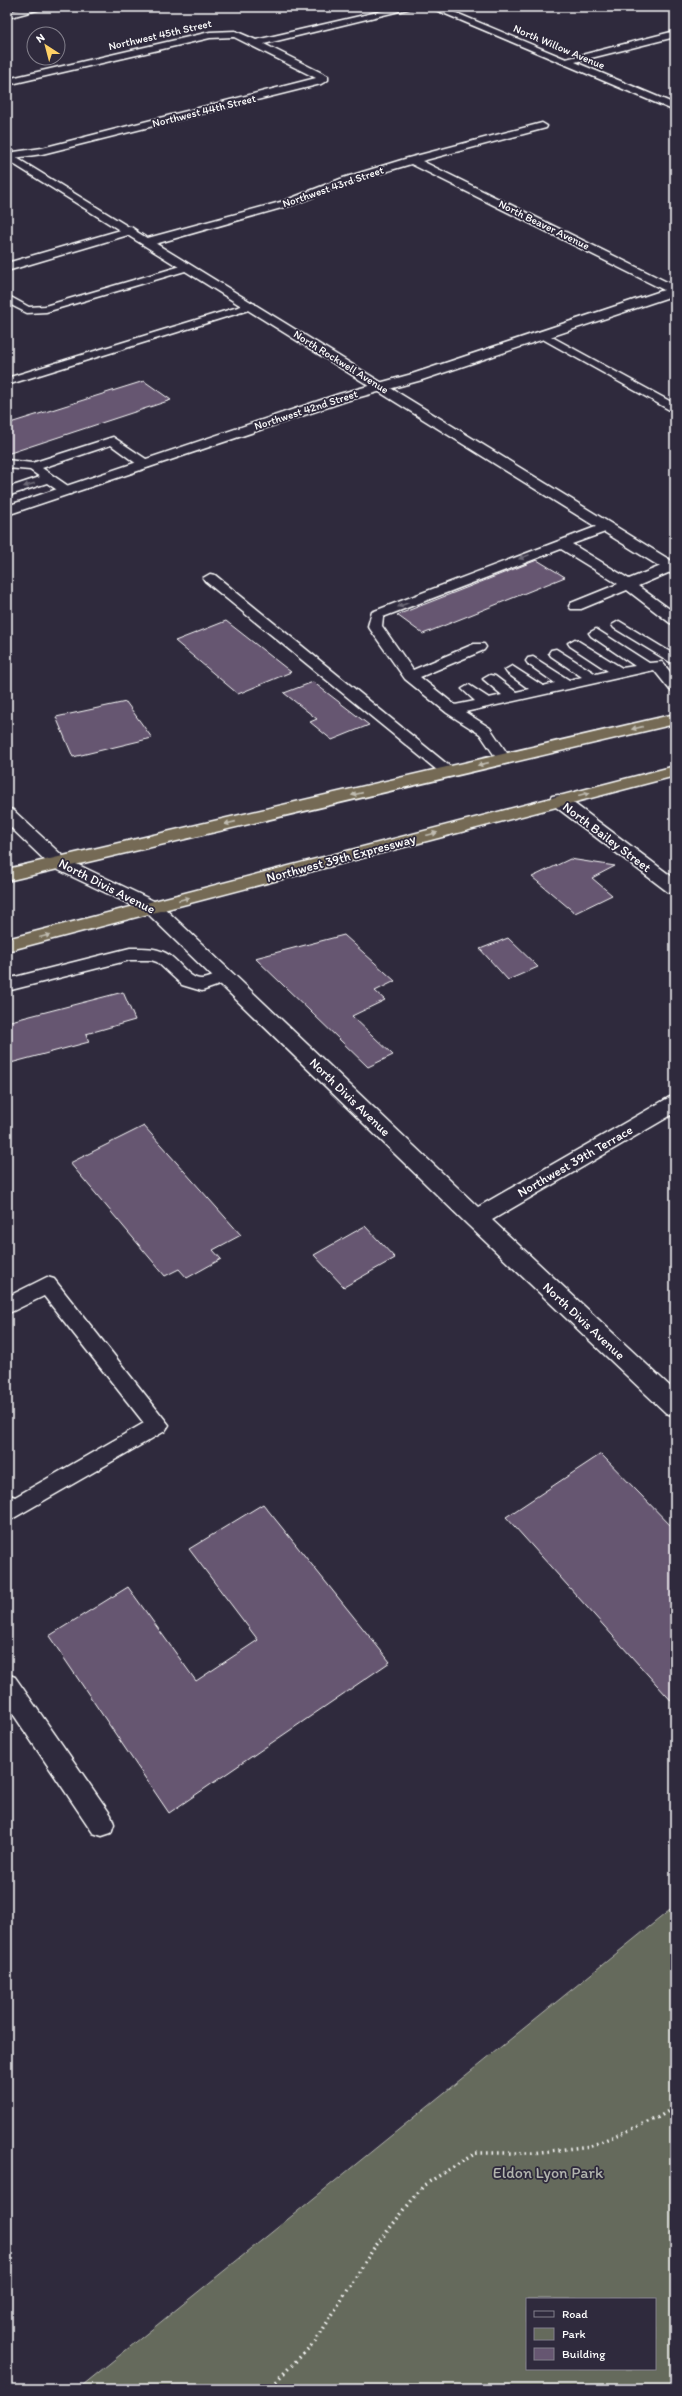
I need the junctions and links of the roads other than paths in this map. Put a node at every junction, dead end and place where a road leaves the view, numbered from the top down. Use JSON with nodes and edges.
{"nodes":[{"id":1,"x":43,"y":7,"type":"edge"},
{"id":2,"x":411,"y":7,"type":"edge"},
{"id":3,"x":434,"y":7,"type":"edge"},
{"id":4,"x":7,"y":15,"type":"edge"},
{"id":5,"x":675,"y":34,"type":"edge"},
{"id":6,"x":255,"y":43,"type":"junction"},
{"id":7,"x":564,"y":62,"type":"junction"},
{"id":8,"x":7,"y":82,"type":"edge"},
{"id":9,"x":675,"y":108,"type":"edge"},
{"id":10,"x":542,"y":126,"type":"dead end"},
{"id":11,"x":7,"y":156,"type":"edge"},
{"id":12,"x":412,"y":160,"type":"junction"},
{"id":13,"x":131,"y":231,"type":"junction"},
{"id":14,"x":148,"y":242,"type":"junction"},
{"id":15,"x":7,"y":267,"type":"edge"},
{"id":16,"x":188,"y":267,"type":"junction"},
{"id":17,"x":675,"y":291,"type":"edge"},
{"id":18,"x":7,"y":298,"type":"edge"},
{"id":19,"x":251,"y":306,"type":"junction"},
{"id":20,"x":543,"y":335,"type":"junction"},
{"id":21,"x":7,"y":382,"type":"edge"},
{"id":22,"x":380,"y":387,"type":"junction"},
{"id":23,"x":675,"y":409,"type":"edge"},
{"id":24,"x":10,"y":464,"type":"edge"},
{"id":25,"x":145,"y":464,"type":"junction"},
{"id":26,"x":33,"y":467,"type":"junction"},
{"id":27,"x":50,"y":478,"type":"junction"},
{"id":28,"x":67,"y":491,"type":"junction"},
{"id":29,"x":7,"y":492,"type":"edge"},
{"id":30,"x":7,"y":511,"type":"edge"},
{"id":31,"x":606,"y":527,"type":"junction"},
{"id":32,"x":561,"y":543,"type":"junction"},
{"id":33,"x":673,"y":568,"type":"edge"},
{"id":34,"x":210,"y":578,"type":"dead end"},
{"id":35,"x":627,"y":584,"type":"junction"},
{"id":36,"x":584,"y":606,"type":"dead end"},
{"id":37,"x":675,"y":620,"type":"edge"},
{"id":38,"x":619,"y":625,"type":"dead end"},
{"id":39,"x":596,"y":633,"type":"dead end"},
{"id":40,"x":575,"y":642,"type":"dead end"},
{"id":41,"x":479,"y":647,"type":"dead end"},
{"id":42,"x":556,"y":652,"type":"dead end"},
{"id":43,"x":458,"y":655,"type":"junction"},
{"id":44,"x":533,"y":661,"type":"dead end"},
{"id":45,"x":675,"y":661,"type":"edge"},
{"id":46,"x":470,"y":664,"type":"dead end"},
{"id":47,"x":436,"y":665,"type":"junction"},
{"id":48,"x":651,"y":666,"type":"junction"},
{"id":49,"x":512,"y":670,"type":"dead end"},
{"id":50,"x":448,"y":673,"type":"dead end"},
{"id":51,"x":620,"y":673,"type":"junction"},
{"id":52,"x":410,"y":676,"type":"junction"},
{"id":53,"x":490,"y":679,"type":"dead end"},
{"id":54,"x":594,"y":679,"type":"junction"},
{"id":55,"x":567,"y":685,"type":"junction"},
{"id":56,"x":675,"y":686,"type":"edge"},
{"id":57,"x":469,"y":689,"type":"dead end"},
{"id":58,"x":541,"y":691,"type":"junction"},
{"id":59,"x":514,"y":697,"type":"junction"},
{"id":60,"x":487,"y":702,"type":"junction"},
{"id":61,"x":452,"y":710,"type":"junction"},
{"id":62,"x":675,"y":719,"type":"edge"},
{"id":63,"x":504,"y":759,"type":"junction"},
{"id":64,"x":675,"y":771,"type":"edge"},
{"id":65,"x":448,"y":772,"type":"junction"},
{"id":66,"x":558,"y":800,"type":"junction"},
{"id":67,"x":7,"y":814,"type":"edge"},
{"id":68,"x":59,"y":863,"type":"junction"},
{"id":69,"x":7,"y":875,"type":"edge"},
{"id":70,"x":675,"y":888,"type":"edge"},
{"id":71,"x":153,"y":908,"type":"junction"},
{"id":72,"x":7,"y":945,"type":"edge"},
{"id":73,"x":225,"y":977,"type":"junction"},
{"id":74,"x":7,"y":985,"type":"edge"},
{"id":75,"x":675,"y":1103,"type":"edge"},
{"id":76,"x":476,"y":1219,"type":"junction"},
{"id":77,"x":7,"y":1306,"type":"edge"},
{"id":78,"x":675,"y":1406,"type":"edge"},
{"id":79,"x":9,"y":1508,"type":"edge"},
{"id":80,"x":7,"y":1685,"type":"edge"},
{"id":81,"x":102,"y":1824,"type":"dead end"}],
"edges":[{"from":1,"to":4,"type":"street"},
{"from":2,"to":6,"type":"street"},
{"from":3,"to":7,"type":"street","name":"North Willow Avenue"},
{"from":5,"to":7,"type":"street"},
{"from":6,"to":8,"type":"street","name":"Northwest 45th Street"},
{"from":6,"to":11,"type":"street","name":"Northwest 44th Street"},
{"from":7,"to":9,"type":"street","name":"North Willow Avenue"},
{"from":10,"to":12,"type":"street","name":"Northwest 43rd Street"},
{"from":11,"to":13,"type":"street","name":"North Rockwell Avenue"},
{"from":12,"to":14,"type":"street","name":"Northwest 43rd Street"},
{"from":12,"to":17,"type":"street","name":"North Beaver Avenue"},
{"from":13,"to":14,"type":"street","name":"North Rockwell Avenue"},
{"from":13,"to":15,"type":"street"},
{"from":14,"to":16,"type":"street","name":"North Rockwell Avenue"},
{"from":16,"to":18,"type":"lane"},
{"from":16,"to":19,"type":"street","name":"North Rockwell Avenue"},
{"from":17,"to":20,"type":"street","name":"Northwest 42nd Street"},
{"from":19,"to":21,"type":"lane"},
{"from":19,"to":22,"type":"street","name":"North Rockwell Avenue"},
{"from":20,"to":22,"type":"street","name":"Northwest 42nd Street"},
{"from":20,"to":23,"type":"lane"},
{"from":22,"to":25,"type":"street","name":"Northwest 42nd Street"},
{"from":22,"to":31,"type":"street","name":"North Rockwell Avenue"},
{"from":24,"to":26,"type":"lane"},
{"from":25,"to":26,"type":"lane"},
{"from":25,"to":28,"type":"street","name":"Northwest 42nd Street"},
{"from":26,"to":27,"type":"lane"},
{"from":27,"to":28,"type":"lane"},
{"from":27,"to":29,"type":"lane","one_way":true},
{"from":28,"to":30,"type":"street","name":"Northwest 42nd Street"},
{"from":31,"to":32,"type":"lane"},
{"from":31,"to":33,"type":"street","name":"North Rockwell Avenue"},
{"from":32,"to":35,"type":"lane"},
{"from":32,"to":52,"type":"lane","one_way":true},
{"from":33,"to":35,"type":"lane"},
{"from":34,"to":65,"type":"lane"},
{"from":35,"to":36,"type":"lane"},
{"from":35,"to":37,"type":"lane"},
{"from":38,"to":45,"type":"lane"},
{"from":39,"to":48,"type":"lane"},
{"from":40,"to":51,"type":"lane"},
{"from":41,"to":43,"type":"lane"},
{"from":42,"to":54,"type":"lane"},
{"from":43,"to":46,"type":"lane"},
{"from":43,"to":47,"type":"lane"},
{"from":44,"to":55,"type":"lane"},
{"from":45,"to":48,"type":"lane"},
{"from":47,"to":50,"type":"lane"},
{"from":47,"to":52,"type":"lane"},
{"from":48,"to":51,"type":"lane"},
{"from":48,"to":56,"type":"lane"},
{"from":49,"to":58,"type":"lane"},
{"from":51,"to":54,"type":"lane"},
{"from":52,"to":61,"type":"lane"},
{"from":53,"to":59,"type":"lane"},
{"from":54,"to":55,"type":"lane"},
{"from":55,"to":58,"type":"lane"},
{"from":57,"to":60,"type":"lane"},
{"from":58,"to":59,"type":"lane"},
{"from":59,"to":60,"type":"lane"},
{"from":60,"to":61,"type":"lane"},
{"from":61,"to":63,"type":"lane"},
{"from":62,"to":63,"type":"highway","one_way":true},
{"from":63,"to":65,"type":"highway","one_way":true},
{"from":66,"to":64,"type":"highway","name":"Northwest 39th Expressway","one_way":true},
{"from":65,"to":68,"type":"highway","one_way":true},
{"from":66,"to":70,"type":"street","name":"North Bailey Street"},
{"from":71,"to":66,"type":"highway","name":"Northwest 39th Expressway","one_way":true},
{"from":67,"to":68,"type":"street","name":"North Divis Avenue"},
{"from":68,"to":69,"type":"highway"},
{"from":68,"to":71,"type":"street","name":"North Divis Avenue"},
{"from":72,"to":71,"type":"highway","name":"Northwest 39th Expressway","one_way":true},
{"from":71,"to":73,"type":"street","name":"North Divis Avenue"},
{"from":73,"to":74,"type":"lane"},
{"from":73,"to":76,"type":"street","name":"North Divis Avenue"},
{"from":75,"to":76,"type":"street","name":"Northwest 39th Terrace"},
{"from":76,"to":78,"type":"street","name":"North Divis Avenue"},
{"from":77,"to":79,"type":"lane"},
{"from":80,"to":81,"type":"lane"}]}
